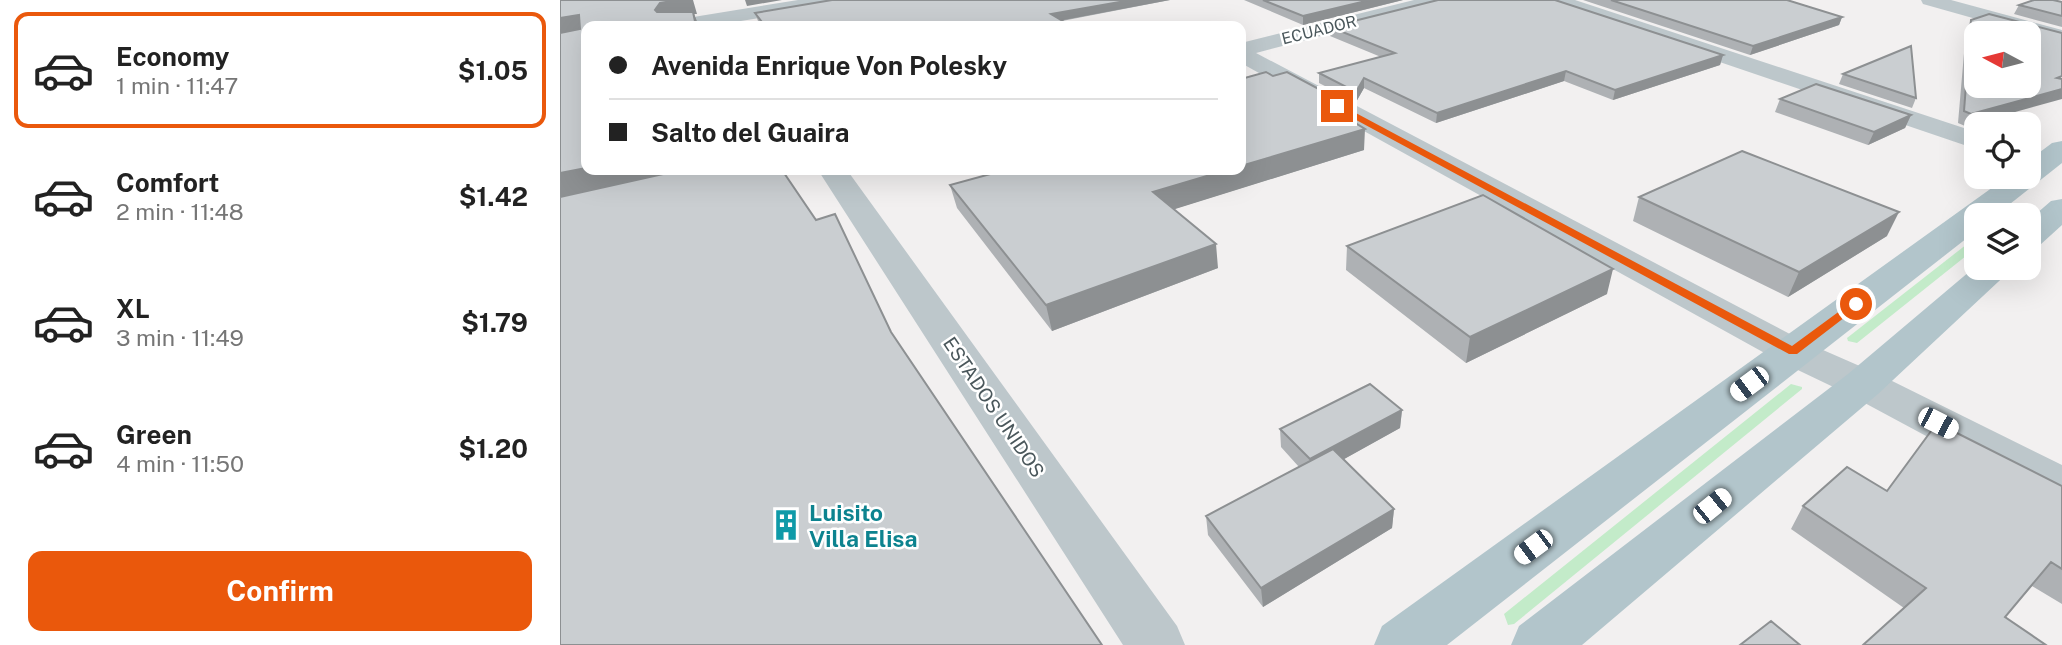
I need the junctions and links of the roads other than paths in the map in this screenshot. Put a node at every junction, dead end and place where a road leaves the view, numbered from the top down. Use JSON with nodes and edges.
{"nodes":[{"id":1,"x":704,"y":0,"type":"edge"},
{"id":2,"x":833,"y":0,"type":"edge"},
{"id":3,"x":1437,"y":0,"type":"edge"},
{"id":4,"x":1556,"y":0,"type":"edge"},
{"id":5,"x":1930,"y":0,"type":"edge"},
{"id":6,"x":716,"y":21,"type":"edge"},
{"id":7,"x":727,"y":21,"type":"edge"},
{"id":8,"x":2062,"y":37,"type":"edge"},
{"id":9,"x":1246,"y":51,"type":"edge"},
{"id":10,"x":1246,"y":55,"type":"edge"},
{"id":11,"x":1964,"y":137,"type":"edge"},
{"id":12,"x":2043,"y":162,"type":"edge"},
{"id":13,"x":835,"y":175,"type":"edge"},
{"id":14,"x":2062,"y":208,"type":"edge"},
{"id":15,"x":2041,"y":227,"type":"edge"},
{"id":16,"x":1980,"y":280,"type":"edge"},
{"id":17,"x":1793,"y":352,"type":"junction"},
{"id":18,"x":1863,"y":384,"type":"junction"},
{"id":19,"x":2062,"y":487,"type":"edge"},
{"id":20,"x":1156,"y":645,"type":"edge"},
{"id":21,"x":1403,"y":645,"type":"edge"},
{"id":22,"x":1540,"y":645,"type":"edge"}],
"edges":[{"from":1,"to":6,"type":"street"},
{"from":2,"to":7,"type":"street"},
{"from":3,"to":9,"type":"street","name":"ECUADOR"},
{"from":4,"to":11,"type":"street"},
{"from":5,"to":8,"type":"street"},
{"from":10,"to":17,"type":"street"},
{"from":12,"to":17,"type":"main road"},
{"from":13,"to":20,"type":"street","name":"ESTADOS UNIDOS"},
{"from":14,"to":15,"type":"main road"},
{"from":16,"to":18,"type":"main road"},
{"from":17,"to":18,"type":"street"},
{"from":17,"to":21,"type":"main road"},
{"from":18,"to":19,"type":"street"},
{"from":18,"to":22,"type":"main road"}]}
